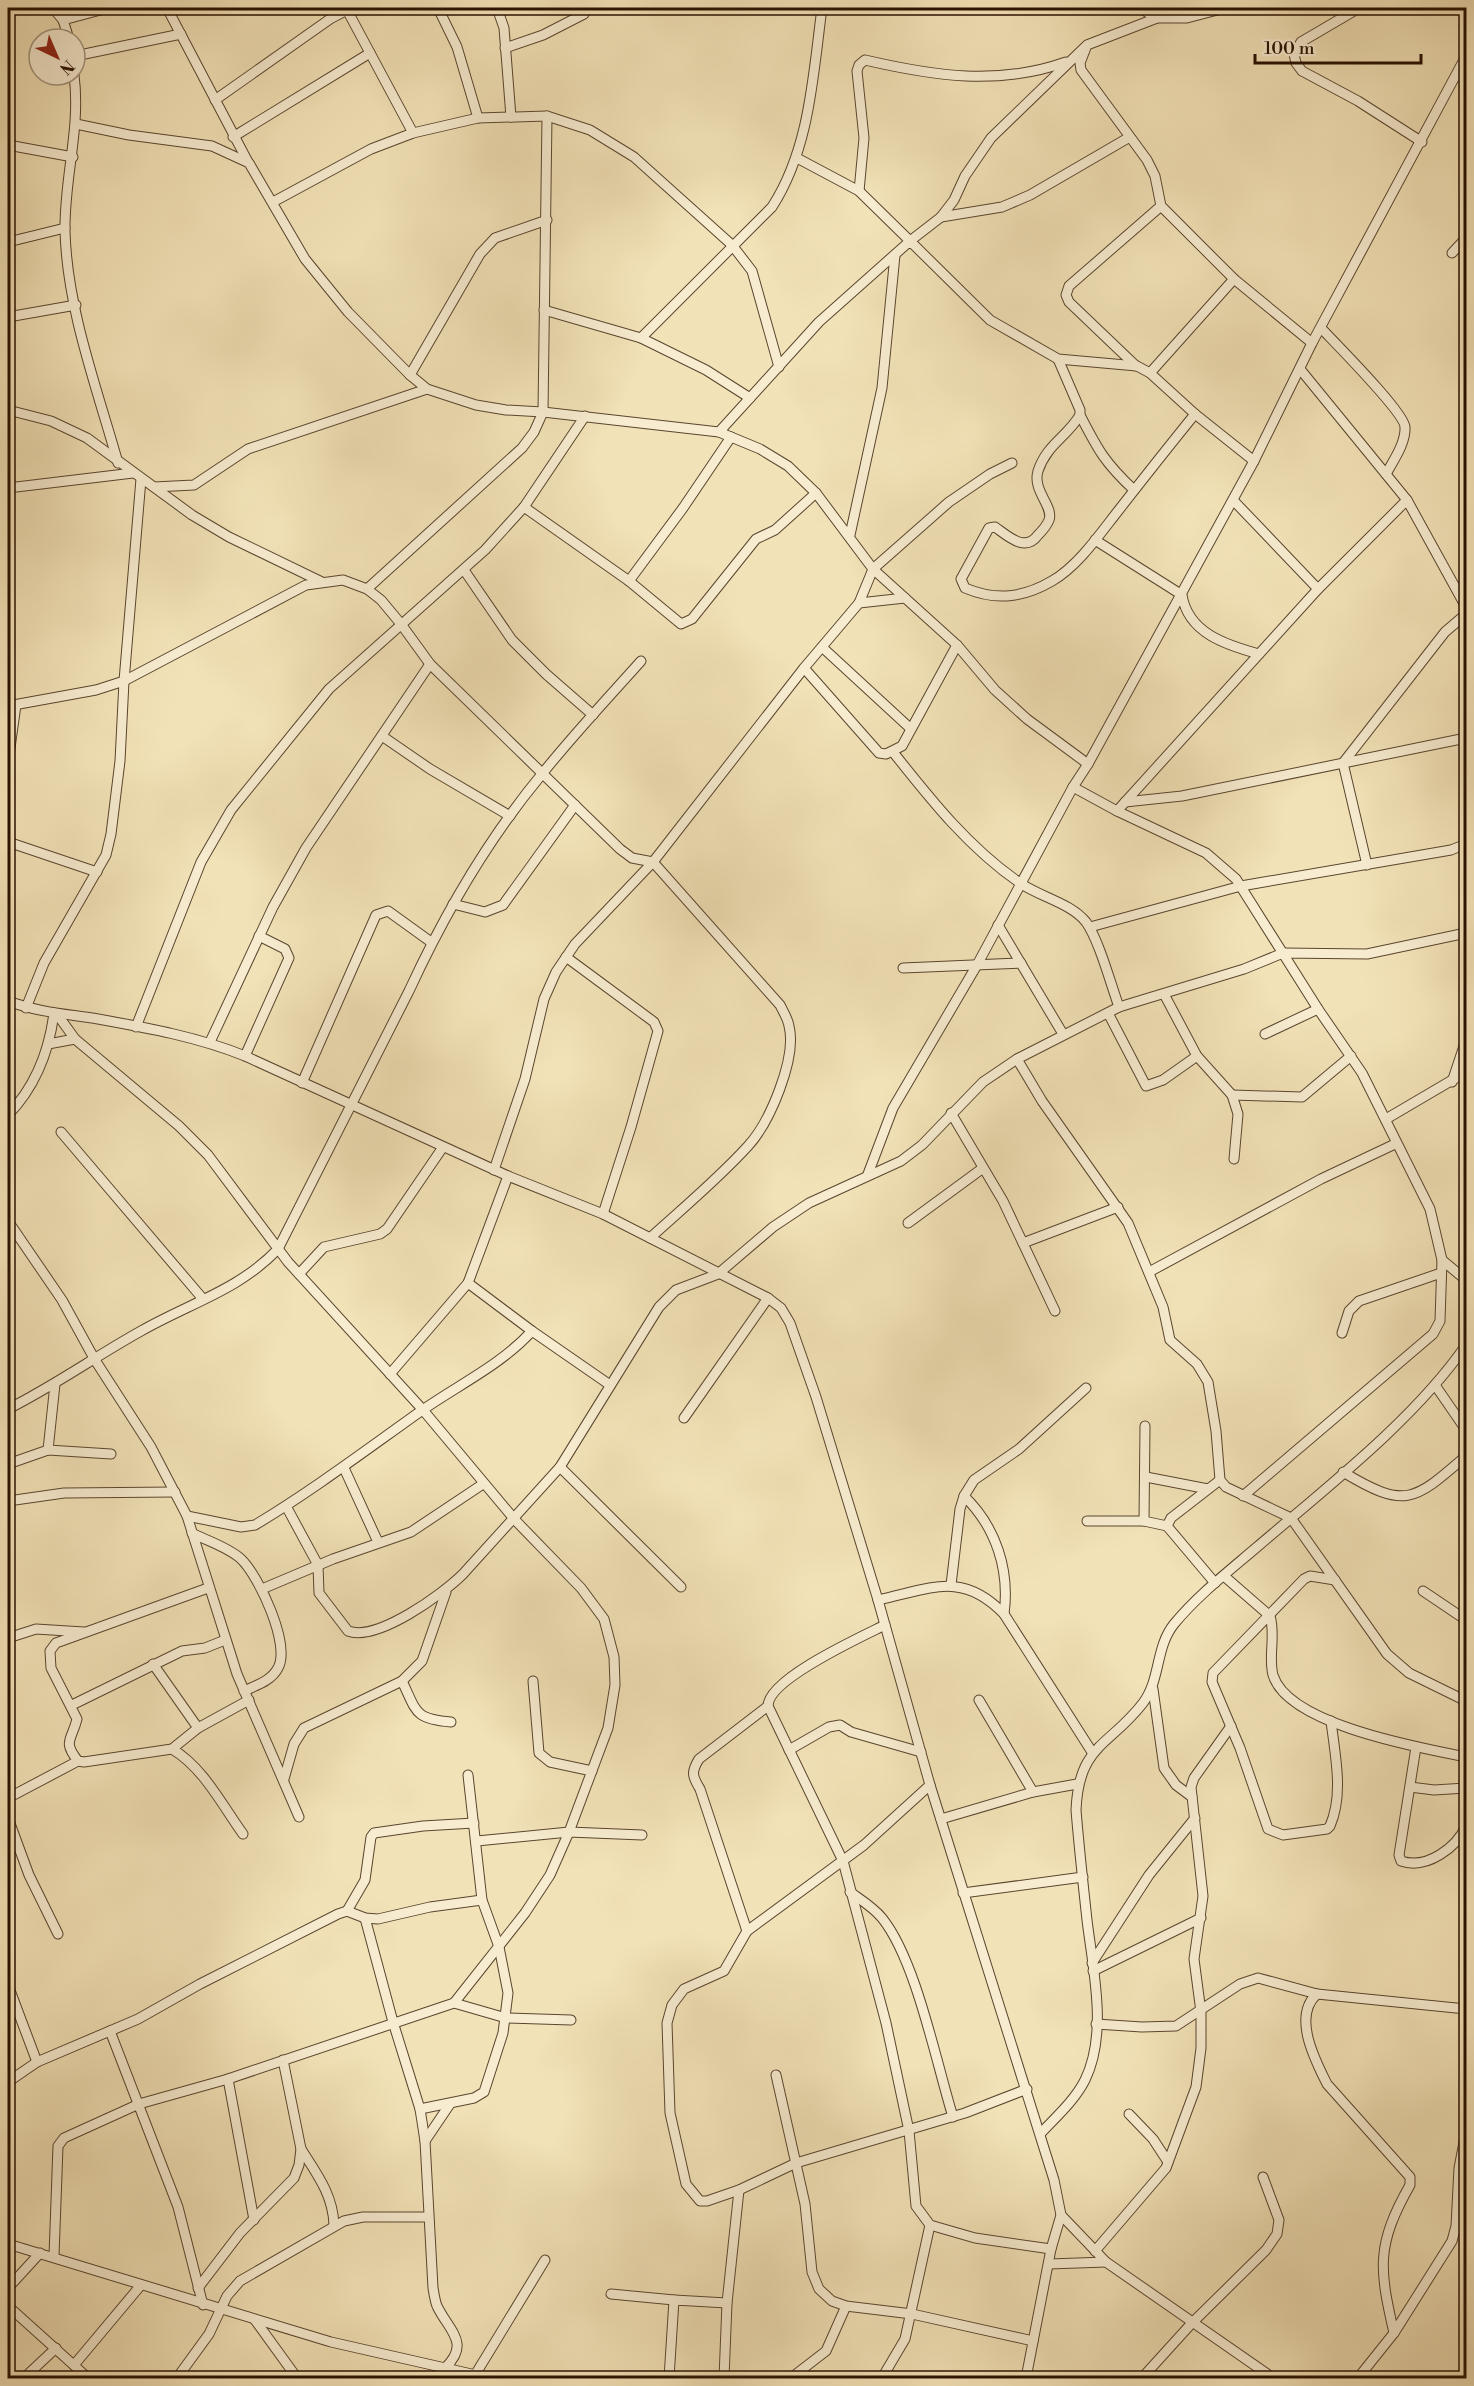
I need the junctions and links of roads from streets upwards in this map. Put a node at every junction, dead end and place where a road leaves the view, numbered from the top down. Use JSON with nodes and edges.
{"nodes":[{"id":1,"x":54,"y":8,"type":"edge"},
{"id":2,"x":108,"y":8,"type":"edge"},
{"id":3,"x":167,"y":8,"type":"edge"},
{"id":4,"x":326,"y":8,"type":"edge"},
{"id":5,"x":438,"y":8,"type":"edge"},
{"id":6,"x":497,"y":8,"type":"edge"},
{"id":7,"x":586,"y":8,"type":"edge"},
{"id":8,"x":822,"y":8,"type":"edge"},
{"id":9,"x":1140,"y":8,"type":"edge"},
{"id":10,"x":1226,"y":8,"type":"edge"},
{"id":11,"x":1359,"y":8,"type":"edge"},
{"id":12,"x":349,"y":9,"type":"edge"},
{"id":13,"x":1157,"y":18,"type":"junction"},
{"id":14,"x":330,"y":19,"type":"junction"},
{"id":15,"x":63,"y":20,"type":"junction"},
{"id":16,"x":65,"y":27,"type":"edge"},
{"id":17,"x":181,"y":34,"type":"junction"},
{"id":18,"x":1087,"y":45,"type":"junction"},
{"id":19,"x":505,"y":48,"type":"junction"},
{"id":20,"x":370,"y":53,"type":"junction"},
{"id":21,"x":87,"y":54,"type":"edge"},
{"id":22,"x":1467,"y":56,"type":"edge"},
{"id":23,"x":1071,"y":60,"type":"junction"},
{"id":24,"x":74,"y":87,"type":"edge"},
{"id":25,"x":215,"y":100,"type":"junction"},
{"id":26,"x":547,"y":116,"type":"junction"},
{"id":27,"x":511,"y":117,"type":"junction"},
{"id":28,"x":477,"y":118,"type":"junction"},
{"id":29,"x":76,"y":124,"type":"junction"},
{"id":30,"x":413,"y":133,"type":"junction"},
{"id":31,"x":233,"y":137,"type":"junction"},
{"id":32,"x":1128,"y":138,"type":"junction"},
{"id":33,"x":1422,"y":142,"type":"junction"},
{"id":34,"x":8,"y":145,"type":"edge"},
{"id":35,"x":73,"y":157,"type":"junction"},
{"id":36,"x":797,"y":158,"type":"junction"},
{"id":37,"x":249,"y":163,"type":"junction"},
{"id":38,"x":859,"y":191,"type":"junction"},
{"id":39,"x":273,"y":202,"type":"junction"},
{"id":40,"x":1161,"y":206,"type":"junction"},
{"id":41,"x":941,"y":217,"type":"junction"},
{"id":42,"x":547,"y":220,"type":"junction"},
{"id":43,"x":65,"y":228,"type":"junction"},
{"id":44,"x":1467,"y":238,"type":"edge"},
{"id":45,"x":910,"y":241,"type":"junction"},
{"id":46,"x":8,"y":242,"type":"edge"},
{"id":47,"x":732,"y":245,"type":"junction"},
{"id":48,"x":1452,"y":253,"type":"dead end"},
{"id":49,"x":895,"y":255,"type":"junction"},
{"id":50,"x":1234,"y":279,"type":"junction"},
{"id":51,"x":76,"y":305,"type":"junction"},
{"id":52,"x":544,"y":310,"type":"junction"},
{"id":53,"x":8,"y":317,"type":"edge"},
{"id":54,"x":1321,"y":328,"type":"junction"},
{"id":55,"x":641,"y":338,"type":"junction"},
{"id":56,"x":1312,"y":343,"type":"junction"},
{"id":57,"x":1058,"y":359,"type":"junction"},
{"id":58,"x":1137,"y":366,"type":"junction"},
{"id":59,"x":779,"y":367,"type":"junction"},
{"id":60,"x":1300,"y":369,"type":"junction"},
{"id":61,"x":1150,"y":373,"type":"junction"},
{"id":62,"x":410,"y":375,"type":"junction"},
{"id":63,"x":427,"y":388,"type":"junction"},
{"id":64,"x":750,"y":398,"type":"junction"},
{"id":65,"x":8,"y":410,"type":"edge"},
{"id":66,"x":543,"y":412,"type":"junction"},
{"id":67,"x":1195,"y":414,"type":"junction"},
{"id":68,"x":1080,"y":415,"type":"junction"},
{"id":69,"x":585,"y":416,"type":"junction"},
{"id":70,"x":719,"y":432,"type":"junction"},
{"id":71,"x":731,"y":437,"type":"junction"},
{"id":72,"x":1254,"y":461,"type":"junction"},
{"id":73,"x":118,"y":463,"type":"junction"},
{"id":74,"x":1012,"y":463,"type":"dead end"},
{"id":75,"x":132,"y":473,"type":"junction"},
{"id":76,"x":1386,"y":474,"type":"junction"},
{"id":77,"x":141,"y":479,"type":"junction"},
{"id":78,"x":154,"y":487,"type":"junction"},
{"id":79,"x":8,"y":488,"type":"edge"},
{"id":80,"x":1134,"y":490,"type":"junction"},
{"id":81,"x":816,"y":493,"type":"junction"},
{"id":82,"x":1233,"y":500,"type":"junction"},
{"id":83,"x":1407,"y":500,"type":"junction"},
{"id":84,"x":524,"y":507,"type":"junction"},
{"id":85,"x":850,"y":535,"type":"junction"},
{"id":86,"x":1095,"y":540,"type":"junction"},
{"id":87,"x":873,"y":569,"type":"junction"},
{"id":88,"x":464,"y":570,"type":"junction"},
{"id":89,"x":628,"y":580,"type":"junction"},
{"id":90,"x":322,"y":582,"type":"junction"},
{"id":91,"x":368,"y":589,"type":"junction"},
{"id":92,"x":1318,"y":589,"type":"junction"},
{"id":93,"x":1182,"y":595,"type":"junction"},
{"id":94,"x":905,"y":598,"type":"junction"},
{"id":95,"x":859,"y":603,"type":"junction"},
{"id":96,"x":1467,"y":607,"type":"edge"},
{"id":97,"x":1467,"y":614,"type":"edge"},
{"id":98,"x":401,"y":624,"type":"junction"},
{"id":99,"x":957,"y":645,"type":"junction"},
{"id":100,"x":822,"y":647,"type":"junction"},
{"id":101,"x":1259,"y":654,"type":"junction"},
{"id":102,"x":641,"y":661,"type":"dead end"},
{"id":103,"x":430,"y":664,"type":"junction"},
{"id":104,"x":804,"y":668,"type":"junction"},
{"id":105,"x":123,"y":681,"type":"junction"},
{"id":106,"x":12,"y":706,"type":"edge"},
{"id":107,"x":593,"y":715,"type":"junction"},
{"id":108,"x":911,"y":729,"type":"junction"},
{"id":109,"x":382,"y":736,"type":"junction"},
{"id":110,"x":1467,"y":738,"type":"edge"},
{"id":111,"x":893,"y":752,"type":"junction"},
{"id":112,"x":8,"y":762,"type":"edge"},
{"id":113,"x":1343,"y":763,"type":"junction"},
{"id":114,"x":1088,"y":764,"type":"junction"},
{"id":115,"x":542,"y":774,"type":"junction"},
{"id":116,"x":1073,"y":787,"type":"junction"},
{"id":117,"x":1125,"y":802,"type":"junction"},
{"id":118,"x":574,"y":805,"type":"junction"},
{"id":119,"x":1117,"y":811,"type":"junction"},
{"id":120,"x":510,"y":816,"type":"junction"},
{"id":121,"x":8,"y":842,"type":"edge"},
{"id":122,"x":1467,"y":844,"type":"edge"},
{"id":123,"x":653,"y":862,"type":"junction"},
{"id":124,"x":1367,"y":865,"type":"junction"},
{"id":125,"x":97,"y":872,"type":"junction"},
{"id":126,"x":1021,"y":884,"type":"junction"},
{"id":127,"x":1241,"y":886,"type":"junction"},
{"id":128,"x":453,"y":904,"type":"junction"},
{"id":129,"x":998,"y":926,"type":"junction"},
{"id":130,"x":1090,"y":927,"type":"junction"},
{"id":131,"x":1467,"y":933,"type":"edge"},
{"id":132,"x":259,"y":936,"type":"junction"},
{"id":133,"x":431,"y":942,"type":"junction"},
{"id":134,"x":1283,"y":953,"type":"junction"},
{"id":135,"x":566,"y":957,"type":"junction"},
{"id":136,"x":1021,"y":963,"type":"junction"},
{"id":137,"x":977,"y":965,"type":"junction"},
{"id":138,"x":903,"y":968,"type":"dead end"},
{"id":139,"x":1164,"y":994,"type":"junction"},
{"id":140,"x":8,"y":1001,"type":"edge"},
{"id":141,"x":26,"y":1008,"type":"junction"},
{"id":142,"x":1119,"y":1008,"type":"junction"},
{"id":143,"x":1318,"y":1009,"type":"junction"},
{"id":144,"x":56,"y":1013,"type":"junction"},
{"id":145,"x":1108,"y":1013,"type":"junction"},
{"id":146,"x":136,"y":1027,"type":"junction"},
{"id":147,"x":1063,"y":1034,"type":"junction"},
{"id":148,"x":1265,"y":1034,"type":"dead end"},
{"id":149,"x":75,"y":1040,"type":"junction"},
{"id":150,"x":1467,"y":1040,"type":"edge"},
{"id":151,"x":210,"y":1042,"type":"junction"},
{"id":152,"x":48,"y":1044,"type":"junction"},
{"id":153,"x":245,"y":1056,"type":"junction"},
{"id":154,"x":1197,"y":1056,"type":"junction"},
{"id":155,"x":1351,"y":1056,"type":"junction"},
{"id":156,"x":1017,"y":1059,"type":"junction"},
{"id":157,"x":1467,"y":1072,"type":"edge"},
{"id":158,"x":1452,"y":1082,"type":"junction"},
{"id":159,"x":302,"y":1083,"type":"junction"},
{"id":160,"x":1232,"y":1095,"type":"junction"},
{"id":161,"x":352,"y":1105,"type":"junction"},
{"id":162,"x":951,"y":1113,"type":"junction"},
{"id":163,"x":8,"y":1115,"type":"edge"},
{"id":164,"x":1386,"y":1119,"type":"junction"},
{"id":165,"x":61,"y":1132,"type":"dead end"},
{"id":166,"x":1395,"y":1144,"type":"junction"},
{"id":167,"x":443,"y":1147,"type":"junction"},
{"id":168,"x":1234,"y":1159,"type":"dead end"},
{"id":169,"x":983,"y":1168,"type":"junction"},
{"id":170,"x":494,"y":1170,"type":"junction"},
{"id":171,"x":868,"y":1174,"type":"junction"},
{"id":172,"x":508,"y":1176,"type":"junction"},
{"id":173,"x":1118,"y":1207,"type":"junction"},
{"id":174,"x":603,"y":1214,"type":"junction"},
{"id":175,"x":8,"y":1221,"type":"edge"},
{"id":176,"x":908,"y":1223,"type":"dead end"},
{"id":177,"x":650,"y":1238,"type":"junction"},
{"id":178,"x":1023,"y":1243,"type":"junction"},
{"id":179,"x":278,"y":1249,"type":"junction"},
{"id":180,"x":1442,"y":1260,"type":"junction"},
{"id":181,"x":1149,"y":1272,"type":"junction"},
{"id":182,"x":1441,"y":1273,"type":"junction"},
{"id":183,"x":299,"y":1274,"type":"junction"},
{"id":184,"x":718,"y":1274,"type":"junction"},
{"id":185,"x":1467,"y":1280,"type":"edge"},
{"id":186,"x":468,"y":1282,"type":"junction"},
{"id":187,"x":768,"y":1298,"type":"junction"},
{"id":188,"x":203,"y":1299,"type":"junction"},
{"id":189,"x":1054,"y":1311,"type":"dead end"},
{"id":190,"x":532,"y":1331,"type":"junction"},
{"id":191,"x":1342,"y":1333,"type":"dead end"},
{"id":192,"x":1467,"y":1345,"type":"edge"},
{"id":193,"x":95,"y":1360,"type":"junction"},
{"id":194,"x":390,"y":1374,"type":"junction"},
{"id":195,"x":55,"y":1384,"type":"junction"},
{"id":196,"x":610,"y":1384,"type":"junction"},
{"id":197,"x":1435,"y":1385,"type":"junction"},
{"id":198,"x":1086,"y":1388,"type":"dead end"},
{"id":199,"x":8,"y":1409,"type":"edge"},
{"id":200,"x":423,"y":1410,"type":"junction"},
{"id":201,"x":684,"y":1418,"type":"dead end"},
{"id":202,"x":1145,"y":1426,"type":"dead end"},
{"id":203,"x":1467,"y":1430,"type":"edge"},
{"id":204,"x":48,"y":1450,"type":"junction"},
{"id":205,"x":111,"y":1454,"type":"dead end"},
{"id":206,"x":1467,"y":1456,"type":"edge"},
{"id":207,"x":8,"y":1464,"type":"edge"},
{"id":208,"x":560,"y":1467,"type":"junction"},
{"id":209,"x":344,"y":1468,"type":"junction"},
{"id":210,"x":1343,"y":1472,"type":"junction"},
{"id":211,"x":1146,"y":1477,"type":"junction"},
{"id":212,"x":1220,"y":1480,"type":"junction"},
{"id":213,"x":483,"y":1484,"type":"junction"},
{"id":214,"x":1208,"y":1489,"type":"junction"},
{"id":215,"x":175,"y":1492,"type":"junction"},
{"id":216,"x":964,"y":1496,"type":"junction"},
{"id":217,"x":1244,"y":1496,"type":"junction"},
{"id":218,"x":8,"y":1501,"type":"edge"},
{"id":219,"x":286,"y":1506,"type":"junction"},
{"id":220,"x":186,"y":1516,"type":"junction"},
{"id":221,"x":1292,"y":1518,"type":"junction"},
{"id":222,"x":515,"y":1520,"type":"junction"},
{"id":223,"x":1087,"y":1521,"type":"dead end"},
{"id":224,"x":1144,"y":1521,"type":"junction"},
{"id":225,"x":1167,"y":1526,"type":"junction"},
{"id":226,"x":192,"y":1533,"type":"junction"},
{"id":227,"x":378,"y":1542,"type":"junction"},
{"id":228,"x":318,"y":1565,"type":"junction"},
{"id":229,"x":1224,"y":1575,"type":"junction"},
{"id":230,"x":1335,"y":1580,"type":"junction"},
{"id":231,"x":1215,"y":1583,"type":"junction"},
{"id":232,"x":951,"y":1585,"type":"junction"},
{"id":233,"x":681,"y":1587,"type":"dead end"},
{"id":234,"x":208,"y":1588,"type":"junction"},
{"id":235,"x":262,"y":1589,"type":"junction"},
{"id":236,"x":447,"y":1590,"type":"junction"},
{"id":237,"x":1423,"y":1591,"type":"dead end"},
{"id":238,"x":878,"y":1600,"type":"junction"},
{"id":239,"x":1004,"y":1614,"type":"junction"},
{"id":240,"x":1270,"y":1616,"type":"junction"},
{"id":241,"x":1467,"y":1620,"type":"edge"},
{"id":242,"x":885,"y":1625,"type":"junction"},
{"id":243,"x":86,"y":1632,"type":"junction"},
{"id":244,"x":8,"y":1638,"type":"edge"},
{"id":245,"x":225,"y":1640,"type":"junction"},
{"id":246,"x":153,"y":1664,"type":"junction"},
{"id":247,"x":533,"y":1680,"type":"dead end"},
{"id":248,"x":402,"y":1681,"type":"junction"},
{"id":249,"x":1153,"y":1689,"type":"junction"},
{"id":250,"x":244,"y":1690,"type":"junction"},
{"id":251,"x":249,"y":1700,"type":"junction"},
{"id":252,"x":979,"y":1700,"type":"dead end"},
{"id":253,"x":1467,"y":1701,"type":"edge"},
{"id":254,"x":72,"y":1705,"type":"junction"},
{"id":255,"x":768,"y":1706,"type":"junction"},
{"id":256,"x":1331,"y":1721,"type":"junction"},
{"id":257,"x":451,"y":1722,"type":"dead end"},
{"id":258,"x":1231,"y":1726,"type":"junction"},
{"id":259,"x":198,"y":1728,"type":"junction"},
{"id":260,"x":1416,"y":1747,"type":"junction"},
{"id":261,"x":172,"y":1749,"type":"junction"},
{"id":262,"x":789,"y":1750,"type":"junction"},
{"id":263,"x":921,"y":1752,"type":"junction"},
{"id":264,"x":1092,"y":1752,"type":"junction"},
{"id":265,"x":1467,"y":1757,"type":"edge"},
{"id":266,"x":78,"y":1761,"type":"junction"},
{"id":267,"x":592,"y":1771,"type":"junction"},
{"id":268,"x":468,"y":1775,"type":"dead end"},
{"id":269,"x":284,"y":1779,"type":"junction"},
{"id":270,"x":1077,"y":1784,"type":"junction"},
{"id":271,"x":930,"y":1785,"type":"junction"},
{"id":272,"x":1410,"y":1787,"type":"junction"},
{"id":273,"x":1467,"y":1788,"type":"edge"},
{"id":274,"x":1033,"y":1792,"type":"junction"},
{"id":275,"x":1192,"y":1797,"type":"junction"},
{"id":276,"x":8,"y":1798,"type":"edge"},
{"id":277,"x":299,"y":1817,"type":"dead end"},
{"id":278,"x":8,"y":1818,"type":"edge"},
{"id":279,"x":1195,"y":1818,"type":"junction"},
{"id":280,"x":941,"y":1819,"type":"junction"},
{"id":281,"x":474,"y":1823,"type":"junction"},
{"id":282,"x":1467,"y":1826,"type":"edge"},
{"id":283,"x":569,"y":1832,"type":"junction"},
{"id":284,"x":243,"y":1834,"type":"dead end"},
{"id":285,"x":642,"y":1835,"type":"dead end"},
{"id":286,"x":477,"y":1841,"type":"junction"},
{"id":287,"x":843,"y":1861,"type":"junction"},
{"id":288,"x":1083,"y":1877,"type":"junction"},
{"id":289,"x":850,"y":1892,"type":"junction"},
{"id":290,"x":963,"y":1893,"type":"junction"},
{"id":291,"x":482,"y":1900,"type":"junction"},
{"id":292,"x":347,"y":1911,"type":"junction"},
{"id":293,"x":365,"y":1918,"type":"junction"},
{"id":294,"x":1201,"y":1918,"type":"junction"},
{"id":295,"x":747,"y":1931,"type":"junction"},
{"id":296,"x":58,"y":1934,"type":"dead end"},
{"id":297,"x":499,"y":1947,"type":"junction"},
{"id":298,"x":1092,"y":1967,"type":"junction"},
{"id":299,"x":8,"y":1984,"type":"edge"},
{"id":300,"x":1317,"y":1994,"type":"junction"},
{"id":301,"x":454,"y":2003,"type":"junction"},
{"id":302,"x":1467,"y":2009,"type":"edge"},
{"id":303,"x":1201,"y":2012,"type":"junction"},
{"id":304,"x":506,"y":2018,"type":"junction"},
{"id":305,"x":571,"y":2020,"type":"dead end"},
{"id":306,"x":393,"y":2022,"type":"junction"},
{"id":307,"x":1096,"y":2024,"type":"junction"},
{"id":308,"x":110,"y":2031,"type":"junction"},
{"id":309,"x":283,"y":2060,"type":"junction"},
{"id":310,"x":37,"y":2062,"type":"junction"},
{"id":311,"x":776,"y":2075,"type":"dead end"},
{"id":312,"x":228,"y":2079,"type":"junction"},
{"id":313,"x":8,"y":2082,"type":"edge"},
{"id":314,"x":1027,"y":2090,"type":"junction"},
{"id":315,"x":139,"y":2104,"type":"junction"},
{"id":316,"x":450,"y":2104,"type":"junction"},
{"id":317,"x":420,"y":2109,"type":"junction"},
{"id":318,"x":1129,"y":2114,"type":"dead end"},
{"id":319,"x":953,"y":2117,"type":"junction"},
{"id":320,"x":909,"y":2131,"type":"junction"},
{"id":321,"x":1467,"y":2132,"type":"edge"},
{"id":322,"x":1041,"y":2133,"type":"junction"},
{"id":323,"x":425,"y":2141,"type":"junction"},
{"id":324,"x":301,"y":2150,"type":"junction"},
{"id":325,"x":1168,"y":2162,"type":"junction"},
{"id":326,"x":796,"y":2163,"type":"junction"},
{"id":327,"x":1263,"y":2176,"type":"dead end"},
{"id":328,"x":739,"y":2190,"type":"junction"},
{"id":329,"x":1061,"y":2215,"type":"junction"},
{"id":330,"x":428,"y":2217,"type":"junction"},
{"id":331,"x":254,"y":2220,"type":"junction"},
{"id":332,"x":334,"y":2224,"type":"junction"},
{"id":333,"x":930,"y":2225,"type":"junction"},
{"id":334,"x":1456,"y":2226,"type":"junction"},
{"id":335,"x":1467,"y":2231,"type":"edge"},
{"id":336,"x":8,"y":2244,"type":"edge"},
{"id":337,"x":1051,"y":2249,"type":"junction"},
{"id":338,"x":1095,"y":2251,"type":"junction"},
{"id":339,"x":40,"y":2253,"type":"junction"},
{"id":340,"x":54,"y":2256,"type":"junction"},
{"id":341,"x":545,"y":2260,"type":"dead end"},
{"id":342,"x":1106,"y":2262,"type":"junction"},
{"id":343,"x":1049,"y":2264,"type":"junction"},
{"id":344,"x":141,"y":2285,"type":"junction"},
{"id":345,"x":8,"y":2288,"type":"edge"},
{"id":346,"x":198,"y":2288,"type":"junction"},
{"id":347,"x":611,"y":2294,"type":"dead end"},
{"id":348,"x":674,"y":2300,"type":"junction"},
{"id":349,"x":727,"y":2302,"type":"junction"},
{"id":350,"x":202,"y":2305,"type":"junction"},
{"id":351,"x":8,"y":2306,"type":"edge"},
{"id":352,"x":846,"y":2306,"type":"junction"},
{"id":353,"x":220,"y":2310,"type":"junction"},
{"id":354,"x":912,"y":2313,"type":"junction"},
{"id":355,"x":255,"y":2320,"type":"junction"},
{"id":356,"x":1191,"y":2324,"type":"junction"},
{"id":357,"x":1394,"y":2333,"type":"junction"},
{"id":358,"x":1033,"y":2341,"type":"junction"},
{"id":359,"x":56,"y":2348,"type":"junction"},
{"id":360,"x":74,"y":2365,"type":"junction"},
{"id":361,"x":445,"y":2368,"type":"junction"},
{"id":362,"x":183,"y":2370,"type":"junction"},
{"id":363,"x":475,"y":2375,"type":"junction"},
{"id":364,"x":24,"y":2379,"type":"edge"},
{"id":365,"x":88,"y":2379,"type":"edge"},
{"id":366,"x":177,"y":2379,"type":"edge"},
{"id":367,"x":190,"y":2379,"type":"edge"},
{"id":368,"x":297,"y":2379,"type":"edge"},
{"id":369,"x":489,"y":2379,"type":"edge"},
{"id":370,"x":669,"y":2379,"type":"edge"},
{"id":371,"x":724,"y":2379,"type":"edge"},
{"id":372,"x":791,"y":2379,"type":"edge"},
{"id":373,"x":882,"y":2379,"type":"edge"},
{"id":374,"x":1026,"y":2379,"type":"edge"},
{"id":375,"x":1142,"y":2379,"type":"edge"},
{"id":376,"x":1273,"y":2379,"type":"edge"},
{"id":377,"x":1358,"y":2379,"type":"edge"}],
"edges":[{"from":1,"to":15,"type":"street"},
{"from":2,"to":15,"type":"street"},
{"from":3,"to":17,"type":"street"},
{"from":4,"to":14,"type":"street"},
{"from":5,"to":28,"type":"street"},
{"from":6,"to":19,"type":"street"},
{"from":7,"to":19,"type":"street"},
{"from":8,"to":36,"type":"street"},
{"from":9,"to":13,"type":"street"},
{"from":10,"to":13,"type":"street"},
{"from":11,"to":33,"type":"street"},
{"from":12,"to":14,"type":"street"},
{"from":12,"to":20,"type":"street"},
{"from":13,"to":18,"type":"street"},
{"from":14,"to":25,"type":"street"},
{"from":15,"to":16,"type":"street"},
{"from":17,"to":21,"type":"street"},
{"from":17,"to":25,"type":"street"},
{"from":18,"to":23,"type":"street"},
{"from":18,"to":32,"type":"street"},
{"from":19,"to":27,"type":"street"},
{"from":20,"to":30,"type":"street"},
{"from":20,"to":31,"type":"street"},
{"from":22,"to":33,"type":"street"},
{"from":23,"to":38,"type":"street"},
{"from":23,"to":41,"type":"street"},
{"from":24,"to":29,"type":"street"},
{"from":25,"to":31,"type":"street"},
{"from":26,"to":27,"type":"street"},
{"from":26,"to":42,"type":"street"},
{"from":26,"to":47,"type":"street"},
{"from":27,"to":28,"type":"street"},
{"from":28,"to":30,"type":"street"},
{"from":29,"to":35,"type":"street"},
{"from":29,"to":37,"type":"street"},
{"from":30,"to":39,"type":"street"},
{"from":31,"to":37,"type":"street"},
{"from":32,"to":40,"type":"street"},
{"from":32,"to":41,"type":"street"},
{"from":33,"to":54,"type":"street"},
{"from":34,"to":35,"type":"street"},
{"from":35,"to":43,"type":"street"},
{"from":36,"to":38,"type":"street"},
{"from":36,"to":47,"type":"street"},
{"from":37,"to":39,"type":"street"},
{"from":38,"to":45,"type":"street"},
{"from":39,"to":62,"type":"street"},
{"from":40,"to":50,"type":"street"},
{"from":40,"to":58,"type":"street"},
{"from":41,"to":45,"type":"street"},
{"from":42,"to":52,"type":"street"},
{"from":42,"to":62,"type":"street"},
{"from":43,"to":46,"type":"street"},
{"from":43,"to":51,"type":"street"},
{"from":44,"to":48,"type":"street"},
{"from":45,"to":49,"type":"street"},
{"from":45,"to":57,"type":"street"},
{"from":47,"to":55,"type":"street"},
{"from":47,"to":59,"type":"street"},
{"from":49,"to":59,"type":"street"},
{"from":49,"to":85,"type":"street"},
{"from":50,"to":56,"type":"street"},
{"from":50,"to":61,"type":"street"},
{"from":51,"to":53,"type":"street"},
{"from":51,"to":73,"type":"street"},
{"from":52,"to":55,"type":"street"},
{"from":52,"to":66,"type":"street"},
{"from":54,"to":56,"type":"street"},
{"from":54,"to":76,"type":"street"},
{"from":55,"to":64,"type":"street"},
{"from":56,"to":60,"type":"street"},
{"from":57,"to":58,"type":"street"},
{"from":57,"to":68,"type":"street"},
{"from":58,"to":61,"type":"street"},
{"from":59,"to":64,"type":"street"},
{"from":60,"to":72,"type":"street"},
{"from":60,"to":76,"type":"street"},
{"from":61,"to":67,"type":"street"},
{"from":62,"to":63,"type":"street"},
{"from":63,"to":66,"type":"street"},
{"from":63,"to":78,"type":"street"},
{"from":64,"to":70,"type":"street"},
{"from":65,"to":73,"type":"street"},
{"from":66,"to":69,"type":"street"},
{"from":66,"to":91,"type":"street"},
{"from":67,"to":72,"type":"street"},
{"from":67,"to":80,"type":"street"},
{"from":68,"to":80,"type":"street"},
{"from":68,"to":86,"type":"street"},
{"from":69,"to":70,"type":"street"},
{"from":69,"to":84,"type":"street"},
{"from":70,"to":71,"type":"street"},
{"from":71,"to":81,"type":"street"},
{"from":71,"to":89,"type":"street"},
{"from":72,"to":82,"type":"street"},
{"from":73,"to":75,"type":"street"},
{"from":74,"to":87,"type":"street"},
{"from":75,"to":77,"type":"street"},
{"from":75,"to":79,"type":"street"},
{"from":76,"to":83,"type":"street"},
{"from":77,"to":78,"type":"street"},
{"from":77,"to":105,"type":"street"},
{"from":78,"to":90,"type":"street"},
{"from":80,"to":86,"type":"street"},
{"from":81,"to":85,"type":"street"},
{"from":81,"to":89,"type":"street"},
{"from":82,"to":92,"type":"street"},
{"from":82,"to":93,"type":"street"},
{"from":83,"to":92,"type":"street"},
{"from":83,"to":96,"type":"street"},
{"from":84,"to":88,"type":"street"},
{"from":84,"to":89,"type":"street"},
{"from":85,"to":87,"type":"street"},
{"from":86,"to":93,"type":"street"},
{"from":87,"to":94,"type":"street"},
{"from":87,"to":95,"type":"street"},
{"from":88,"to":98,"type":"street"},
{"from":88,"to":107,"type":"street"},
{"from":90,"to":91,"type":"street"},
{"from":90,"to":105,"type":"street"},
{"from":91,"to":98,"type":"street"},
{"from":92,"to":101,"type":"street"},
{"from":93,"to":101,"type":"street"},
{"from":93,"to":114,"type":"street"},
{"from":94,"to":95,"type":"street"},
{"from":94,"to":99,"type":"street"},
{"from":95,"to":100,"type":"street"},
{"from":97,"to":113,"type":"street"},
{"from":98,"to":103,"type":"street"},
{"from":98,"to":146,"type":"street"},
{"from":99,"to":108,"type":"street"},
{"from":99,"to":114,"type":"street"},
{"from":100,"to":104,"type":"street"},
{"from":100,"to":108,"type":"street"},
{"from":101,"to":117,"type":"street"},
{"from":102,"to":107,"type":"street"},
{"from":103,"to":109,"type":"street"},
{"from":103,"to":115,"type":"street"},
{"from":104,"to":111,"type":"street"},
{"from":104,"to":123,"type":"street"},
{"from":105,"to":106,"type":"street"},
{"from":105,"to":125,"type":"street"},
{"from":106,"to":112,"type":"street"},
{"from":107,"to":115,"type":"street"},
{"from":108,"to":111,"type":"street"},
{"from":109,"to":120,"type":"street"},
{"from":109,"to":132,"type":"street"},
{"from":110,"to":113,"type":"street"},
{"from":111,"to":126,"type":"street"},
{"from":113,"to":117,"type":"street"},
{"from":113,"to":124,"type":"street"},
{"from":114,"to":116,"type":"street"},
{"from":115,"to":118,"type":"street"},
{"from":115,"to":120,"type":"street"},
{"from":116,"to":119,"type":"street"},
{"from":116,"to":126,"type":"street"},
{"from":117,"to":119,"type":"street"},
{"from":118,"to":123,"type":"street"},
{"from":118,"to":128,"type":"street"},
{"from":119,"to":127,"type":"street"},
{"from":120,"to":128,"type":"street"},
{"from":121,"to":125,"type":"street"},
{"from":122,"to":124,"type":"street"},
{"from":123,"to":135,"type":"street"},
{"from":123,"to":177,"type":"street"},
{"from":124,"to":127,"type":"street"},
{"from":125,"to":141,"type":"street"},
{"from":126,"to":129,"type":"street"},
{"from":126,"to":130,"type":"street"},
{"from":127,"to":130,"type":"street"},
{"from":127,"to":134,"type":"street"},
{"from":128,"to":133,"type":"street"},
{"from":129,"to":136,"type":"street"},
{"from":129,"to":137,"type":"street"},
{"from":130,"to":142,"type":"street"},
{"from":131,"to":134,"type":"street"},
{"from":132,"to":151,"type":"street"},
{"from":132,"to":153,"type":"street"},
{"from":133,"to":159,"type":"street"},
{"from":133,"to":161,"type":"street"},
{"from":134,"to":139,"type":"street"},
{"from":134,"to":143,"type":"street"},
{"from":135,"to":170,"type":"street"},
{"from":135,"to":174,"type":"street"},
{"from":136,"to":137,"type":"street"},
{"from":136,"to":147,"type":"street"},
{"from":137,"to":138,"type":"street"},
{"from":137,"to":171,"type":"street"},
{"from":139,"to":142,"type":"street"},
{"from":139,"to":154,"type":"street"},
{"from":140,"to":141,"type":"street"},
{"from":141,"to":144,"type":"street"},
{"from":142,"to":145,"type":"street"},
{"from":143,"to":148,"type":"street"},
{"from":143,"to":155,"type":"street"},
{"from":144,"to":146,"type":"street"},
{"from":144,"to":149,"type":"street"},
{"from":144,"to":152,"type":"street"},
{"from":145,"to":147,"type":"street"},
{"from":145,"to":154,"type":"street"},
{"from":146,"to":151,"type":"street"},
{"from":147,"to":156,"type":"street"},
{"from":149,"to":152,"type":"street"},
{"from":149,"to":179,"type":"street"},
{"from":150,"to":158,"type":"street"},
{"from":151,"to":153,"type":"street"},
{"from":152,"to":163,"type":"street"},
{"from":153,"to":159,"type":"street"},
{"from":154,"to":160,"type":"street"},
{"from":155,"to":160,"type":"street"},
{"from":155,"to":164,"type":"street"},
{"from":156,"to":162,"type":"street"},
{"from":156,"to":173,"type":"street"},
{"from":157,"to":158,"type":"street"},
{"from":158,"to":164,"type":"street"},
{"from":159,"to":161,"type":"street"},
{"from":160,"to":168,"type":"street"},
{"from":161,"to":167,"type":"street"},
{"from":161,"to":179,"type":"street"},
{"from":162,"to":169,"type":"street"},
{"from":162,"to":171,"type":"street"},
{"from":164,"to":166,"type":"street"},
{"from":165,"to":188,"type":"street"},
{"from":166,"to":180,"type":"street"},
{"from":166,"to":181,"type":"street"},
{"from":167,"to":170,"type":"street"},
{"from":167,"to":183,"type":"street"},
{"from":169,"to":176,"type":"street"},
{"from":169,"to":178,"type":"street"},
{"from":170,"to":172,"type":"street"},
{"from":171,"to":184,"type":"street"},
{"from":172,"to":174,"type":"street"},
{"from":172,"to":186,"type":"street"},
{"from":173,"to":178,"type":"street"},
{"from":173,"to":181,"type":"street"},
{"from":174,"to":177,"type":"street"},
{"from":175,"to":193,"type":"street"},
{"from":177,"to":184,"type":"street"},
{"from":178,"to":189,"type":"street"},
{"from":179,"to":183,"type":"street"},
{"from":179,"to":188,"type":"street"},
{"from":180,"to":182,"type":"street"},
{"from":180,"to":185,"type":"street"},
{"from":181,"to":212,"type":"street"},
{"from":182,"to":191,"type":"street"},
{"from":182,"to":217,"type":"street"},
{"from":183,"to":194,"type":"street"},
{"from":184,"to":187,"type":"street"},
{"from":184,"to":196,"type":"street"},
{"from":186,"to":190,"type":"street"},
{"from":186,"to":194,"type":"street"},
{"from":187,"to":201,"type":"street"},
{"from":187,"to":238,"type":"street"},
{"from":188,"to":193,"type":"street"},
{"from":190,"to":196,"type":"street"},
{"from":190,"to":200,"type":"street"},
{"from":192,"to":197,"type":"street"},
{"from":193,"to":195,"type":"street"},
{"from":193,"to":215,"type":"street"},
{"from":194,"to":200,"type":"street"},
{"from":195,"to":199,"type":"street"},
{"from":195,"to":204,"type":"street"},
{"from":196,"to":208,"type":"street"},
{"from":197,"to":203,"type":"street"},
{"from":197,"to":210,"type":"street"},
{"from":198,"to":216,"type":"street"},
{"from":200,"to":209,"type":"street"},
{"from":200,"to":213,"type":"street"},
{"from":202,"to":211,"type":"street"},
{"from":204,"to":205,"type":"street"},
{"from":204,"to":207,"type":"street"},
{"from":206,"to":210,"type":"street"},
{"from":208,"to":222,"type":"street"},
{"from":208,"to":233,"type":"street"},
{"from":209,"to":219,"type":"street"},
{"from":209,"to":227,"type":"street"},
{"from":210,"to":221,"type":"street"},
{"from":211,"to":214,"type":"street"},
{"from":211,"to":224,"type":"street"},
{"from":212,"to":214,"type":"street"},
{"from":212,"to":217,"type":"street"},
{"from":213,"to":222,"type":"street"},
{"from":213,"to":227,"type":"street"},
{"from":214,"to":225,"type":"street"},
{"from":215,"to":218,"type":"street"},
{"from":215,"to":220,"type":"street"},
{"from":216,"to":232,"type":"street"},
{"from":216,"to":239,"type":"street"},
{"from":217,"to":221,"type":"street"},
{"from":219,"to":220,"type":"street"},
{"from":219,"to":228,"type":"street"},
{"from":220,"to":226,"type":"street"},
{"from":221,"to":229,"type":"street"},
{"from":221,"to":230,"type":"street"},
{"from":222,"to":236,"type":"street"},
{"from":222,"to":267,"type":"street"},
{"from":223,"to":224,"type":"street"},
{"from":224,"to":225,"type":"street"},
{"from":225,"to":231,"type":"street"},
{"from":226,"to":234,"type":"street"},
{"from":226,"to":235,"type":"street"},
{"from":227,"to":228,"type":"street"},
{"from":228,"to":235,"type":"street"},
{"from":228,"to":236,"type":"street"},
{"from":229,"to":231,"type":"street"},
{"from":229,"to":240,"type":"street"},
{"from":230,"to":240,"type":"street"},
{"from":230,"to":253,"type":"street"},
{"from":231,"to":249,"type":"street"},
{"from":232,"to":238,"type":"street"},
{"from":232,"to":239,"type":"street"},
{"from":234,"to":243,"type":"street"},
{"from":234,"to":245,"type":"street"},
{"from":235,"to":250,"type":"street"},
{"from":236,"to":248,"type":"street"},
{"from":237,"to":241,"type":"street"},
{"from":238,"to":242,"type":"street"},
{"from":239,"to":264,"type":"street"},
{"from":240,"to":256,"type":"street"},
{"from":240,"to":258,"type":"street"},
{"from":242,"to":255,"type":"street"},
{"from":242,"to":263,"type":"street"},
{"from":243,"to":244,"type":"street"},
{"from":243,"to":254,"type":"street"},
{"from":245,"to":246,"type":"street"},
{"from":245,"to":250,"type":"street"},
{"from":246,"to":254,"type":"street"},
{"from":246,"to":259,"type":"street"},
{"from":247,"to":267,"type":"street"},
{"from":248,"to":257,"type":"street"},
{"from":248,"to":269,"type":"street"},
{"from":249,"to":264,"type":"street"},
{"from":249,"to":275,"type":"street"},
{"from":250,"to":251,"type":"street"},
{"from":251,"to":259,"type":"street"},
{"from":251,"to":269,"type":"street"},
{"from":252,"to":274,"type":"street"},
{"from":254,"to":266,"type":"street"},
{"from":255,"to":262,"type":"street"},
{"from":255,"to":295,"type":"street"},
{"from":256,"to":258,"type":"street"},
{"from":256,"to":260,"type":"street"},
{"from":258,"to":275,"type":"street"},
{"from":259,"to":261,"type":"street"},
{"from":260,"to":265,"type":"street"},
{"from":260,"to":272,"type":"street"},
{"from":261,"to":266,"type":"street"},
{"from":261,"to":284,"type":"street"},
{"from":262,"to":263,"type":"street"},
{"from":262,"to":287,"type":"street"},
{"from":263,"to":271,"type":"street"},
{"from":264,"to":270,"type":"street"},
{"from":266,"to":276,"type":"street"},
{"from":267,"to":283,"type":"street"},
{"from":268,"to":281,"type":"street"},
{"from":269,"to":277,"type":"street"},
{"from":270,"to":274,"type":"street"},
{"from":270,"to":288,"type":"street"},
{"from":271,"to":280,"type":"street"},
{"from":271,"to":287,"type":"street"},
{"from":272,"to":273,"type":"street"},
{"from":272,"to":282,"type":"street"},
{"from":274,"to":280,"type":"street"},
{"from":275,"to":279,"type":"street"},
{"from":278,"to":296,"type":"street"},
{"from":279,"to":294,"type":"street"},
{"from":279,"to":298,"type":"street"},
{"from":280,"to":290,"type":"street"},
{"from":281,"to":286,"type":"street"},
{"from":281,"to":292,"type":"street"},
{"from":283,"to":285,"type":"street"},
{"from":283,"to":286,"type":"street"},
{"from":283,"to":297,"type":"street"},
{"from":286,"to":291,"type":"street"},
{"from":287,"to":289,"type":"street"},
{"from":287,"to":295,"type":"street"},
{"from":288,"to":290,"type":"street"},
{"from":288,"to":298,"type":"street"},
{"from":289,"to":319,"type":"street"},
{"from":289,"to":320,"type":"street"},
{"from":290,"to":314,"type":"street"},
{"from":291,"to":293,"type":"street"},
{"from":291,"to":297,"type":"street"},
{"from":292,"to":293,"type":"street"},
{"from":292,"to":308,"type":"street"},
{"from":293,"to":306,"type":"street"},
{"from":294,"to":298,"type":"street"},
{"from":294,"to":303,"type":"street"},
{"from":295,"to":328,"type":"street"},
{"from":297,"to":301,"type":"street"},
{"from":297,"to":304,"type":"street"},
{"from":298,"to":307,"type":"street"},
{"from":299,"to":310,"type":"street"},
{"from":300,"to":302,"type":"street"},
{"from":300,"to":303,"type":"street"},
{"from":300,"to":357,"type":"street"},
{"from":301,"to":304,"type":"street"},
{"from":301,"to":306,"type":"street"},
{"from":303,"to":307,"type":"street"},
{"from":303,"to":325,"type":"street"},
{"from":304,"to":305,"type":"street"},
{"from":304,"to":316,"type":"street"},
{"from":306,"to":309,"type":"street"},
{"from":306,"to":317,"type":"street"},
{"from":307,"to":322,"type":"street"},
{"from":308,"to":310,"type":"street"},
{"from":308,"to":315,"type":"street"},
{"from":309,"to":312,"type":"street"},
{"from":309,"to":324,"type":"street"},
{"from":310,"to":313,"type":"street"},
{"from":311,"to":326,"type":"street"},
{"from":312,"to":315,"type":"street"},
{"from":312,"to":331,"type":"street"},
{"from":314,"to":319,"type":"street"},
{"from":314,"to":322,"type":"street"},
{"from":315,"to":340,"type":"street"},
{"from":315,"to":346,"type":"street"},
{"from":316,"to":317,"type":"street"},
{"from":316,"to":323,"type":"street"},
{"from":317,"to":323,"type":"street"},
{"from":318,"to":325,"type":"street"},
{"from":319,"to":320,"type":"street"},
{"from":320,"to":326,"type":"street"},
{"from":320,"to":333,"type":"street"},
{"from":321,"to":334,"type":"street"},
{"from":322,"to":329,"type":"street"},
{"from":323,"to":330,"type":"street"},
{"from":324,"to":331,"type":"street"},
{"from":324,"to":332,"type":"street"},
{"from":325,"to":338,"type":"street"},
{"from":326,"to":328,"type":"street"},
{"from":326,"to":352,"type":"street"},
{"from":327,"to":356,"type":"street"},
{"from":328,"to":349,"type":"street"},
{"from":329,"to":337,"type":"street"},
{"from":329,"to":338,"type":"street"},
{"from":330,"to":332,"type":"street"},
{"from":330,"to":361,"type":"street"},
{"from":331,"to":346,"type":"street"},
{"from":332,"to":353,"type":"street"},
{"from":333,"to":337,"type":"street"},
{"from":333,"to":354,"type":"street"},
{"from":334,"to":335,"type":"street"},
{"from":334,"to":357,"type":"street"},
{"from":336,"to":339,"type":"street"},
{"from":337,"to":343,"type":"street"},
{"from":338,"to":342,"type":"street"},
{"from":339,"to":340,"type":"street"},
{"from":339,"to":345,"type":"street"},
{"from":340,"to":344,"type":"street"},
{"from":341,"to":363,"type":"street"},
{"from":342,"to":343,"type":"street"},
{"from":342,"to":356,"type":"street"},
{"from":343,"to":358,"type":"street"},
{"from":344,"to":350,"type":"street"},
{"from":344,"to":360,"type":"street"},
{"from":346,"to":350,"type":"street"},
{"from":347,"to":348,"type":"street"},
{"from":348,"to":349,"type":"street"},
{"from":348,"to":370,"type":"street"},
{"from":349,"to":371,"type":"street"},
{"from":350,"to":353,"type":"street"},
{"from":351,"to":359,"type":"street"},
{"from":352,"to":354,"type":"street"},
{"from":352,"to":372,"type":"street"},
{"from":353,"to":355,"type":"street"},
{"from":353,"to":362,"type":"street"},
{"from":354,"to":358,"type":"street"},
{"from":354,"to":373,"type":"street"},
{"from":355,"to":361,"type":"street"},
{"from":355,"to":368,"type":"street"},
{"from":356,"to":375,"type":"street"},
{"from":356,"to":376,"type":"street"},
{"from":357,"to":377,"type":"street"},
{"from":358,"to":374,"type":"street"},
{"from":359,"to":360,"type":"street"},
{"from":359,"to":364,"type":"street"},
{"from":360,"to":365,"type":"street"},
{"from":361,"to":363,"type":"street"},
{"from":362,"to":366,"type":"street"},
{"from":362,"to":367,"type":"street"},
{"from":363,"to":369,"type":"street"}]}
